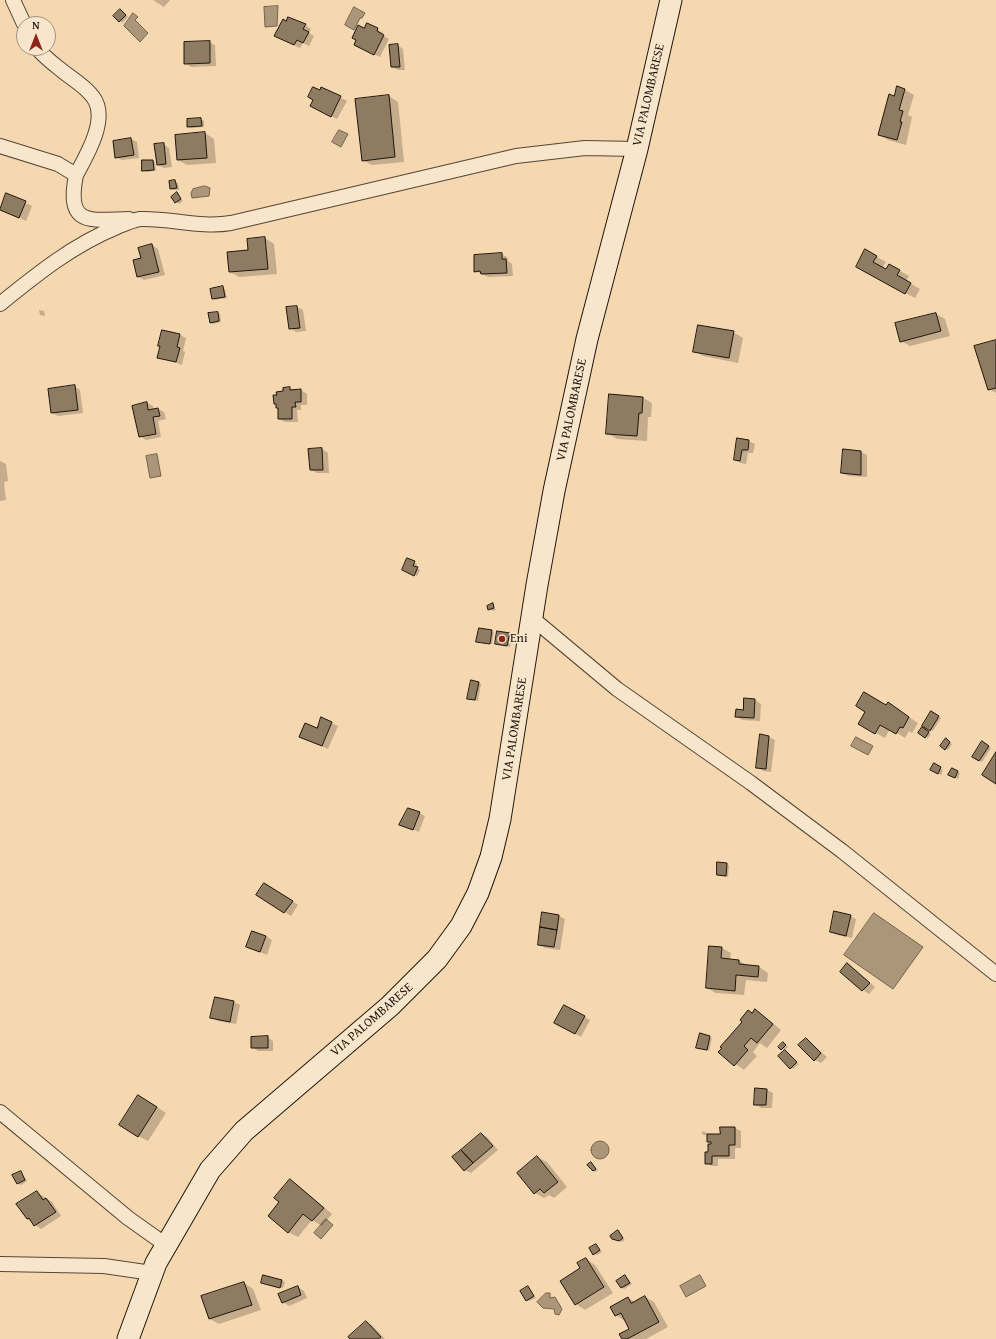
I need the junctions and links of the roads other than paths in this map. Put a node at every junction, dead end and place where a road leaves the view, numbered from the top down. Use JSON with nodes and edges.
{"nodes":[{"id":1,"x":13,"y":0,"type":"edge"},
{"id":2,"x":671,"y":0,"type":"edge"},
{"id":3,"x":20,"y":16,"type":"edge"},
{"id":4,"x":45,"y":56,"type":"edge"},
{"id":5,"x":0,"y":146,"type":"edge"},
{"id":6,"x":637,"y":149,"type":"junction"},
{"id":7,"x":76,"y":175,"type":"junction"},
{"id":8,"x":138,"y":219,"type":"junction"},
{"id":9,"x":0,"y":304,"type":"edge"},
{"id":10,"x":532,"y":618,"type":"junction"},
{"id":11,"x":996,"y":974,"type":"edge"},
{"id":12,"x":0,"y":1112,"type":"edge"},
{"id":13,"x":166,"y":1245,"type":"junction"},
{"id":14,"x":0,"y":1264,"type":"edge"},
{"id":15,"x":152,"y":1273,"type":"junction"},
{"id":16,"x":128,"y":1339,"type":"edge"}],
"edges":[{"from":1,"to":3,"type":"street"},
{"from":2,"to":6,"type":"main road","name":"VIA PALOMBARESE"},
{"from":4,"to":7,"type":"street"},
{"from":5,"to":7,"type":"street"},
{"from":6,"to":8,"type":"street"},
{"from":6,"to":10,"type":"main road","name":"VIA PALOMBARESE"},
{"from":7,"to":8,"type":"street"},
{"from":8,"to":9,"type":"street"},
{"from":10,"to":11,"type":"street"},
{"from":10,"to":13,"type":"main road","name":"VIA PALOMBARESE"},
{"from":12,"to":13,"type":"street"},
{"from":13,"to":15,"type":"main road","name":"VIA PALOMBARESE"},
{"from":14,"to":15,"type":"street"},
{"from":15,"to":16,"type":"main road","name":"VIA PALOMBARESE"}]}
